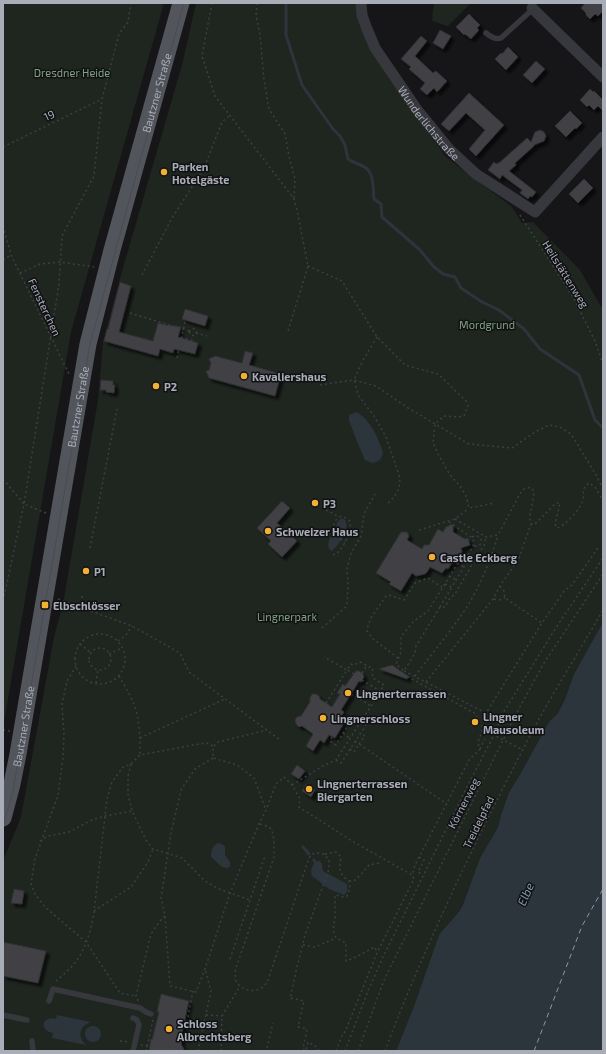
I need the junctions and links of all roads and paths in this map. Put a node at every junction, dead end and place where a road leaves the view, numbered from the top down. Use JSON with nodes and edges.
{"nodes":[{"id":1,"x":131,"y":3,"type":"edge"},
{"id":2,"x":182,"y":3,"type":"edge"},
{"id":3,"x":212,"y":3,"type":"edge"},
{"id":4,"x":257,"y":3,"type":"edge"},
{"id":5,"x":361,"y":3,"type":"edge"},
{"id":6,"x":532,"y":8,"type":"joint"},
{"id":7,"x":486,"y":34,"type":"dead end"},
{"id":8,"x":603,"y":77,"type":"edge"},
{"id":9,"x":102,"y":99,"type":"junction"},
{"id":10,"x":230,"y":115,"type":"junction"},
{"id":11,"x":603,"y":137,"type":"edge"},
{"id":12,"x":3,"y":147,"type":"edge"},
{"id":13,"x":510,"y":196,"type":"junction"},
{"id":14,"x":294,"y":200,"type":"junction"},
{"id":15,"x":3,"y":226,"type":"edge"},
{"id":16,"x":11,"y":255,"type":"junction"},
{"id":17,"x":3,"y":260,"type":"edge"},
{"id":18,"x":60,"y":262,"type":"junction"},
{"id":19,"x":308,"y":266,"type":"junction"},
{"id":20,"x":108,"y":269,"type":"junction"},
{"id":21,"x":20,"y":273,"type":"junction"},
{"id":22,"x":142,"y":275,"type":"dead end"},
{"id":23,"x":130,"y":313,"type":"dead end"},
{"id":24,"x":185,"y":322,"type":"dead end"},
{"id":25,"x":184,"y":329,"type":"junction"},
{"id":26,"x":288,"y":330,"type":"dead end"},
{"id":27,"x":189,"y":331,"type":"junction"},
{"id":28,"x":196,"y":333,"type":"junction"},
{"id":29,"x":207,"y":336,"type":"dead end"},
{"id":30,"x":51,"y":338,"type":"junction"},
{"id":31,"x":181,"y":338,"type":"junction"},
{"id":32,"x":378,"y":338,"type":"junction"},
{"id":33,"x":195,"y":341,"type":"dead end"},
{"id":34,"x":177,"y":358,"type":"dead end"},
{"id":35,"x":603,"y":364,"type":"edge"},
{"id":36,"x":354,"y":380,"type":"junction"},
{"id":37,"x":320,"y":385,"type":"dead end"},
{"id":38,"x":79,"y":393,"type":"junction"},
{"id":39,"x":116,"y":409,"type":"dead end"},
{"id":40,"x":435,"y":424,"type":"junction"},
{"id":41,"x":3,"y":479,"type":"edge"},
{"id":42,"x":603,"y":489,"type":"edge"},
{"id":43,"x":375,"y":494,"type":"dead end"},
{"id":44,"x":603,"y":501,"type":"edge"},
{"id":45,"x":495,"y":503,"type":"dead end"},
{"id":46,"x":24,"y":504,"type":"junction"},
{"id":47,"x":386,"y":505,"type":"dead end"},
{"id":48,"x":469,"y":508,"type":"junction"},
{"id":49,"x":326,"y":510,"type":"dead end"},
{"id":50,"x":338,"y":517,"type":"junction"},
{"id":51,"x":57,"y":518,"type":"junction"},
{"id":52,"x":456,"y":520,"type":"junction"},
{"id":53,"x":449,"y":522,"type":"junction"},
{"id":54,"x":531,"y":524,"type":"junction"},
{"id":55,"x":419,"y":530,"type":"dead end"},
{"id":56,"x":334,"y":534,"type":"dead end"},
{"id":57,"x":498,"y":535,"type":"junction"},
{"id":58,"x":472,"y":537,"type":"junction"},
{"id":59,"x":486,"y":537,"type":"junction"},
{"id":60,"x":341,"y":539,"type":"dead end"},
{"id":61,"x":345,"y":542,"type":"junction"},
{"id":62,"x":474,"y":546,"type":"junction"},
{"id":63,"x":90,"y":548,"type":"dead end"},
{"id":64,"x":598,"y":548,"type":"dead end"},
{"id":65,"x":468,"y":555,"type":"junction"},
{"id":66,"x":333,"y":556,"type":"dead end"},
{"id":67,"x":603,"y":558,"type":"edge"},
{"id":68,"x":457,"y":564,"type":"junction"},
{"id":69,"x":464,"y":567,"type":"junction"},
{"id":70,"x":603,"y":574,"type":"edge"},
{"id":71,"x":450,"y":576,"type":"junction"},
{"id":72,"x":456,"y":580,"type":"junction"},
{"id":73,"x":445,"y":584,"type":"junction"},
{"id":74,"x":500,"y":586,"type":"junction"},
{"id":75,"x":443,"y":587,"type":"junction"},
{"id":76,"x":452,"y":587,"type":"junction"},
{"id":77,"x":82,"y":594,"type":"dead end"},
{"id":78,"x":45,"y":595,"type":"junction"},
{"id":79,"x":505,"y":598,"type":"junction"},
{"id":80,"x":493,"y":599,"type":"junction"},
{"id":81,"x":3,"y":601,"type":"edge"},
{"id":82,"x":440,"y":607,"type":"junction"},
{"id":83,"x":82,"y":608,"type":"junction"},
{"id":84,"x":603,"y":610,"type":"edge"},
{"id":85,"x":542,"y":623,"type":"junction"},
{"id":86,"x":132,"y":626,"type":"junction"},
{"id":87,"x":322,"y":628,"type":"dead end"},
{"id":88,"x":118,"y":641,"type":"junction"},
{"id":89,"x":80,"y":644,"type":"junction"},
{"id":90,"x":122,"y":648,"type":"junction"},
{"id":91,"x":91,"y":653,"type":"junction"},
{"id":92,"x":109,"y":654,"type":"junction"},
{"id":93,"x":324,"y":657,"type":"dead end"},
{"id":94,"x":398,"y":658,"type":"junction"},
{"id":95,"x":76,"y":666,"type":"junction"},
{"id":96,"x":366,"y":666,"type":"junction"},
{"id":97,"x":98,"y":670,"type":"junction"},
{"id":98,"x":347,"y":670,"type":"junction"},
{"id":99,"x":404,"y":672,"type":"junction"},
{"id":100,"x":362,"y":673,"type":"dead end"},
{"id":101,"x":354,"y":674,"type":"dead end"},
{"id":102,"x":119,"y":676,"type":"junction"},
{"id":103,"x":415,"y":676,"type":"junction"},
{"id":104,"x":362,"y":680,"type":"dead end"},
{"id":105,"x":426,"y":682,"type":"junction"},
{"id":106,"x":96,"y":684,"type":"junction"},
{"id":107,"x":380,"y":691,"type":"junction"},
{"id":108,"x":351,"y":694,"type":"dead end"},
{"id":109,"x":225,"y":700,"type":"junction"},
{"id":110,"x":326,"y":703,"type":"dead end"},
{"id":111,"x":371,"y":706,"type":"junction"},
{"id":112,"x":365,"y":716,"type":"junction"},
{"id":113,"x":476,"y":717,"type":"junction"},
{"id":114,"x":342,"y":722,"type":"dead end"},
{"id":115,"x":478,"y":724,"type":"junction"},
{"id":116,"x":267,"y":730,"type":"junction"},
{"id":117,"x":343,"y":733,"type":"junction"},
{"id":118,"x":361,"y":733,"type":"junction"},
{"id":119,"x":493,"y":734,"type":"junction"},
{"id":120,"x":332,"y":737,"type":"dead end"},
{"id":121,"x":358,"y":737,"type":"junction"},
{"id":122,"x":140,"y":738,"type":"junction"},
{"id":123,"x":350,"y":738,"type":"junction"},
{"id":124,"x":484,"y":739,"type":"dead end"},
{"id":125,"x":280,"y":740,"type":"dead end"},
{"id":126,"x":362,"y":740,"type":"junction"},
{"id":127,"x":504,"y":740,"type":"junction"},
{"id":128,"x":356,"y":741,"type":"junction"},
{"id":129,"x":359,"y":744,"type":"junction"},
{"id":130,"x":353,"y":745,"type":"junction"},
{"id":131,"x":213,"y":746,"type":"junction"},
{"id":132,"x":357,"y":747,"type":"junction"},
{"id":133,"x":350,"y":749,"type":"junction"},
{"id":134,"x":480,"y":749,"type":"junction"},
{"id":135,"x":523,"y":750,"type":"junction"},
{"id":136,"x":140,"y":755,"type":"junction"},
{"id":137,"x":214,"y":758,"type":"junction"},
{"id":138,"x":336,"y":760,"type":"junction"},
{"id":139,"x":131,"y":764,"type":"junction"},
{"id":140,"x":292,"y":786,"type":"junction"},
{"id":141,"x":447,"y":804,"type":"junction"},
{"id":142,"x":266,"y":810,"type":"junction"},
{"id":143,"x":132,"y":811,"type":"junction"},
{"id":144,"x":104,"y":816,"type":"junction"},
{"id":145,"x":3,"y":818,"type":"edge"},
{"id":146,"x":259,"y":824,"type":"junction"},
{"id":147,"x":40,"y":841,"type":"junction"},
{"id":148,"x":153,"y":849,"type":"junction"},
{"id":149,"x":168,"y":853,"type":"junction"},
{"id":150,"x":324,"y":854,"type":"junction"},
{"id":151,"x":265,"y":856,"type":"dead end"},
{"id":152,"x":419,"y":858,"type":"junction"},
{"id":153,"x":380,"y":863,"type":"dead end"},
{"id":154,"x":412,"y":875,"type":"junction"},
{"id":155,"x":423,"y":875,"type":"junction"},
{"id":156,"x":349,"y":881,"type":"junction"},
{"id":157,"x":230,"y":893,"type":"junction"},
{"id":158,"x":250,"y":900,"type":"junction"},
{"id":159,"x":94,"y":912,"type":"junction"},
{"id":160,"x":166,"y":916,"type":"junction"},
{"id":161,"x":336,"y":938,"type":"junction"},
{"id":162,"x":86,"y":942,"type":"junction"},
{"id":163,"x":302,"y":945,"type":"junction"},
{"id":164,"x":377,"y":953,"type":"junction"},
{"id":165,"x":230,"y":959,"type":"dead end"},
{"id":166,"x":205,"y":969,"type":"junction"},
{"id":167,"x":240,"y":986,"type":"junction"},
{"id":168,"x":53,"y":989,"type":"junction"},
{"id":169,"x":194,"y":992,"type":"junction"},
{"id":170,"x":136,"y":996,"type":"junction"},
{"id":171,"x":49,"y":1001,"type":"dead end"},
{"id":172,"x":140,"y":1008,"type":"junction"},
{"id":173,"x":153,"y":1014,"type":"joint"},
{"id":174,"x":3,"y":1015,"type":"edge"},
{"id":175,"x":206,"y":1015,"type":"junction"},
{"id":176,"x":222,"y":1016,"type":"junction"},
{"id":177,"x":133,"y":1018,"type":"dead end"},
{"id":178,"x":27,"y":1020,"type":"dead end"},
{"id":179,"x":273,"y":1023,"type":"dead end"},
{"id":180,"x":204,"y":1026,"type":"junction"},
{"id":181,"x":32,"y":1041,"type":"dead end"},
{"id":182,"x":120,"y":1041,"type":"dead end"},
{"id":183,"x":128,"y":1042,"type":"dead end"},
{"id":184,"x":144,"y":1046,"type":"dead end"},
{"id":185,"x":148,"y":1047,"type":"junction"},
{"id":186,"x":267,"y":1048,"type":"dead end"},
{"id":187,"x":303,"y":1050,"type":"edge"},
{"id":188,"x":34,"y":1051,"type":"edge"},
{"id":189,"x":134,"y":1051,"type":"edge"},
{"id":190,"x":146,"y":1051,"type":"edge"},
{"id":191,"x":198,"y":1051,"type":"edge"},
{"id":192,"x":221,"y":1051,"type":"edge"},
{"id":193,"x":319,"y":1051,"type":"edge"},
{"id":194,"x":336,"y":1051,"type":"edge"},
{"id":195,"x":345,"y":1051,"type":"edge"},
{"id":196,"x":358,"y":1051,"type":"edge"},
{"id":197,"x":385,"y":1051,"type":"edge"}],
"edges":[{"from":1,"to":9,"type":"path"},
{"from":2,"to":20,"type":"main road","name":"Bautzner Straße"},
{"from":3,"to":10,"type":"path"},
{"from":4,"to":14,"type":"path"},
{"from":5,"to":13,"type":"street","name":"Wunderlichstraße"},
{"from":6,"to":7,"type":"lane"},
{"from":6,"to":8,"type":"street"},
{"from":9,"to":12,"type":"path","name":"19"},
{"from":9,"to":18,"type":"path"},
{"from":10,"to":14,"type":"path"},
{"from":10,"to":22,"type":"path"},
{"from":11,"to":13,"type":"street","name":"Wunderlichstraße"},
{"from":13,"to":35,"type":"path","name":"Heilstättenweg"},
{"from":14,"to":19,"type":"path"},
{"from":15,"to":16,"type":"path","name":"Fensterchen"},
{"from":16,"to":17,"type":"path"},
{"from":16,"to":21,"type":"path","name":"Fensterchen"},
{"from":18,"to":20,"type":"path"},
{"from":18,"to":21,"type":"path"},
{"from":18,"to":30,"type":"path"},
{"from":19,"to":26,"type":"path"},
{"from":19,"to":32,"type":"path"},
{"from":20,"to":38,"type":"main road","name":"Bautzner Straße"},
{"from":21,"to":30,"type":"path","name":"Fensterchen"},
{"from":23,"to":25,"type":"path"},
{"from":24,"to":25,"type":"path"},
{"from":25,"to":27,"type":"path"},
{"from":25,"to":31,"type":"path"},
{"from":27,"to":28,"type":"path"},
{"from":27,"to":28,"type":"path"},
{"from":28,"to":29,"type":"path"},
{"from":30,"to":38,"type":"path","name":"Fensterchen"},
{"from":30,"to":46,"type":"path"},
{"from":31,"to":33,"type":"path"},
{"from":31,"to":34,"type":"path"},
{"from":32,"to":36,"type":"path"},
{"from":32,"to":40,"type":"path"},
{"from":36,"to":37,"type":"path"},
{"from":36,"to":40,"type":"path"},
{"from":36,"to":47,"type":"path"},
{"from":38,"to":51,"type":"main road","name":"Bautzner Straße"},
{"from":39,"to":63,"type":"path"},
{"from":40,"to":42,"type":"path"},
{"from":40,"to":48,"type":"path"},
{"from":41,"to":46,"type":"path"},
{"from":43,"to":87,"type":"path"},
{"from":44,"to":54,"type":"path"},
{"from":45,"to":48,"type":"path"},
{"from":46,"to":51,"type":"path"},
{"from":46,"to":81,"type":"path"},
{"from":48,"to":52,"type":"path"},
{"from":49,"to":50,"type":"path"},
{"from":50,"to":56,"type":"path"},
{"from":50,"to":61,"type":"path"},
{"from":51,"to":78,"type":"main road","name":"Bautzner Straße"},
{"from":52,"to":53,"type":"path"},
{"from":52,"to":59,"type":"path"},
{"from":53,"to":55,"type":"path"},
{"from":53,"to":58,"type":"path"},
{"from":54,"to":57,"type":"path"},
{"from":54,"to":74,"type":"path"},
{"from":57,"to":59,"type":"path"},
{"from":57,"to":103,"type":"path"},
{"from":58,"to":62,"type":"path"},
{"from":58,"to":62,"type":"path"},
{"from":59,"to":82,"type":"path"},
{"from":60,"to":61,"type":"path"},
{"from":61,"to":66,"type":"path"},
{"from":62,"to":65,"type":"path"},
{"from":64,"to":85,"type":"path"},
{"from":65,"to":68,"type":"path"},
{"from":65,"to":69,"type":"path"},
{"from":67,"to":119,"type":"path"},
{"from":68,"to":69,"type":"path"},
{"from":68,"to":71,"type":"path"},
{"from":69,"to":72,"type":"path"},
{"from":70,"to":127,"type":"path","name":"Körnerweg"},
{"from":71,"to":72,"type":"path"},
{"from":71,"to":73,"type":"path"},
{"from":72,"to":76,"type":"path"},
{"from":73,"to":75,"type":"path"},
{"from":73,"to":76,"type":"path"},
{"from":74,"to":79,"type":"path"},
{"from":74,"to":80,"type":"path"},
{"from":75,"to":94,"type":"path"},
{"from":75,"to":94,"type":"path"},
{"from":76,"to":82,"type":"path"},
{"from":77,"to":83,"type":"path"},
{"from":78,"to":83,"type":"path"},
{"from":78,"to":145,"type":"main road","name":"Bautzner Straße"},
{"from":79,"to":80,"type":"path"},
{"from":79,"to":85,"type":"path"},
{"from":80,"to":105,"type":"path"},
{"from":82,"to":99,"type":"path"},
{"from":83,"to":86,"type":"path"},
{"from":84,"to":135,"type":"path","name":"Treidelpfad"},
{"from":85,"to":105,"type":"path"},
{"from":86,"to":88,"type":"path"},
{"from":86,"to":109,"type":"path"},
{"from":88,"to":89,"type":"path"},
{"from":88,"to":90,"type":"path"},
{"from":89,"to":91,"type":"path"},
{"from":89,"to":95,"type":"path"},
{"from":90,"to":92,"type":"path"},
{"from":90,"to":102,"type":"path"},
{"from":91,"to":92,"type":"path"},
{"from":91,"to":97,"type":"path"},
{"from":92,"to":97,"type":"path"},
{"from":93,"to":98,"type":"path"},
{"from":94,"to":99,"type":"path"},
{"from":95,"to":106,"type":"path"},
{"from":95,"to":147,"type":"path"},
{"from":96,"to":98,"type":"path"},
{"from":96,"to":100,"type":"path"},
{"from":96,"to":107,"type":"path"},
{"from":97,"to":106,"type":"path"},
{"from":98,"to":101,"type":"path"},
{"from":98,"to":110,"type":"path"},
{"from":99,"to":103,"type":"path"},
{"from":99,"to":113,"type":"path"},
{"from":102,"to":106,"type":"path"},
{"from":102,"to":122,"type":"path"},
{"from":103,"to":105,"type":"path"},
{"from":104,"to":107,"type":"path"},
{"from":107,"to":111,"type":"path"},
{"from":108,"to":111,"type":"path"},
{"from":109,"to":116,"type":"path"},
{"from":109,"to":122,"type":"path"},
{"from":111,"to":112,"type":"path"},
{"from":112,"to":118,"type":"path"},
{"from":112,"to":123,"type":"path"},
{"from":113,"to":115,"type":"path"},
{"from":113,"to":115,"type":"path"},
{"from":114,"to":117,"type":"path"},
{"from":115,"to":134,"type":"path"},
{"from":116,"to":125,"type":"path"},
{"from":116,"to":131,"type":"path"},
{"from":117,"to":120,"type":"path"},
{"from":117,"to":123,"type":"path"},
{"from":118,"to":121,"type":"path"},
{"from":118,"to":126,"type":"path"},
{"from":119,"to":127,"type":"path"},
{"from":119,"to":155,"type":"path"},
{"from":121,"to":126,"type":"path"},
{"from":121,"to":128,"type":"path"},
{"from":122,"to":136,"type":"path"},
{"from":123,"to":138,"type":"path"},
{"from":124,"to":134,"type":"path"},
{"from":126,"to":129,"type":"path"},
{"from":127,"to":135,"type":"path"},
{"from":127,"to":196,"type":"path","name":"Körnerweg"},
{"from":128,"to":129,"type":"path"},
{"from":128,"to":130,"type":"path"},
{"from":129,"to":132,"type":"path"},
{"from":129,"to":141,"type":"path"},
{"from":130,"to":132,"type":"path"},
{"from":130,"to":133,"type":"path"},
{"from":131,"to":136,"type":"path"},
{"from":131,"to":137,"type":"path"},
{"from":132,"to":133,"type":"path"},
{"from":133,"to":138,"type":"path"},
{"from":134,"to":141,"type":"path"},
{"from":135,"to":197,"type":"path","name":"Treidelpfad"},
{"from":136,"to":139,"type":"path"},
{"from":137,"to":142,"type":"path"},
{"from":137,"to":149,"type":"path"},
{"from":138,"to":140,"type":"path"},
{"from":139,"to":143,"type":"path"},
{"from":139,"to":144,"type":"path"},
{"from":140,"to":142,"type":"path"},
{"from":140,"to":154,"type":"path"},
{"from":141,"to":152,"type":"path"},
{"from":142,"to":146,"type":"path"},
{"from":143,"to":144,"type":"path"},
{"from":143,"to":148,"type":"path"},
{"from":144,"to":147,"type":"path"},
{"from":144,"to":159,"type":"path"},
{"from":146,"to":157,"type":"path"},
{"from":146,"to":167,"type":"path"},
{"from":147,"to":162,"type":"path"},
{"from":148,"to":149,"type":"path"},
{"from":148,"to":159,"type":"path"},
{"from":149,"to":157,"type":"path"},
{"from":149,"to":160,"type":"path"},
{"from":150,"to":156,"type":"path"},
{"from":150,"to":163,"type":"path"},
{"from":150,"to":167,"type":"path"},
{"from":151,"to":158,"type":"path"},
{"from":152,"to":154,"type":"path"},
{"from":152,"to":155,"type":"path"},
{"from":153,"to":156,"type":"path"},
{"from":154,"to":164,"type":"path"},
{"from":155,"to":195,"type":"path"},
{"from":156,"to":161,"type":"path"},
{"from":157,"to":158,"type":"path"},
{"from":157,"to":166,"type":"path"},
{"from":158,"to":165,"type":"path"},
{"from":159,"to":162,"type":"path"},
{"from":160,"to":169,"type":"path"},
{"from":160,"to":170,"type":"path"},
{"from":161,"to":163,"type":"path"},
{"from":161,"to":164,"type":"path"},
{"from":162,"to":168,"type":"path"},
{"from":162,"to":170,"type":"path"},
{"from":163,"to":187,"type":"path"},
{"from":164,"to":194,"type":"path"},
{"from":166,"to":169,"type":"path"},
{"from":166,"to":175,"type":"path"},
{"from":167,"to":176,"type":"path"},
{"from":168,"to":171,"type":"lane"},
{"from":168,"to":172,"type":"lane"},
{"from":169,"to":180,"type":"path"},
{"from":170,"to":172,"type":"path"},
{"from":172,"to":173,"type":"lane"},
{"from":173,"to":185,"type":"path"},
{"from":174,"to":178,"type":"lane"},
{"from":175,"to":176,"type":"path"},
{"from":175,"to":180,"type":"path"},
{"from":176,"to":192,"type":"path"},
{"from":177,"to":189,"type":"lane"},
{"from":179,"to":186,"type":"path"},
{"from":180,"to":191,"type":"path"},
{"from":181,"to":188,"type":"lane"},
{"from":182,"to":183,"type":"path"},
{"from":184,"to":185,"type":"path"},
{"from":185,"to":190,"type":"path"},
{"from":187,"to":193,"type":"path"}]}
